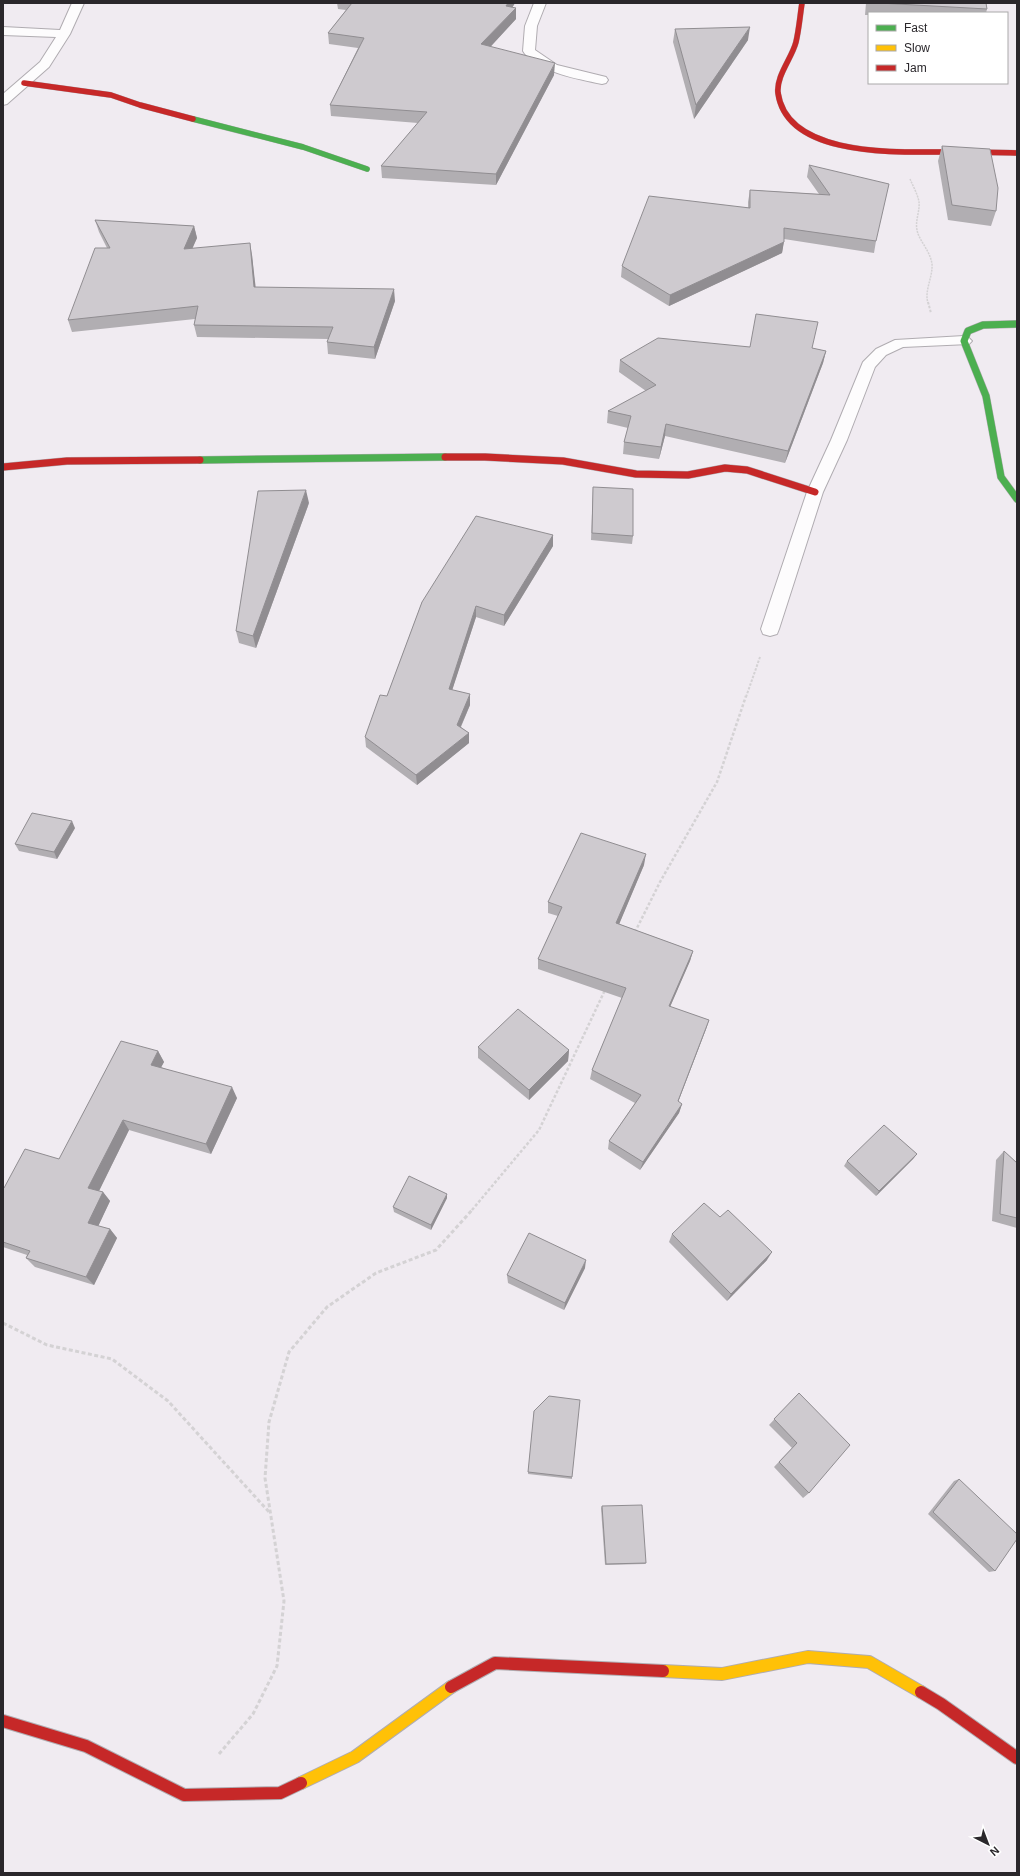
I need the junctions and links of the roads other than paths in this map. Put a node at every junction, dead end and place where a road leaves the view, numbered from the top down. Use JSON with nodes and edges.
{"nodes":[{"id":1,"x":78,"y":3,"type":"edge"},
{"id":2,"x":540,"y":3,"type":"edge"},
{"id":3,"x":802,"y":3,"type":"edge"},
{"id":4,"x":3,"y":31,"type":"edge"},
{"id":5,"x":64,"y":34,"type":"junction"},
{"id":6,"x":602,"y":80,"type":"dead end"},
{"id":7,"x":24,"y":83,"type":"junction"},
{"id":8,"x":3,"y":101,"type":"edge"},
{"id":9,"x":1017,"y":153,"type":"edge"},
{"id":10,"x":367,"y":169,"type":"dead end"},
{"id":11,"x":1017,"y":324,"type":"edge"},
{"id":12,"x":964,"y":341,"type":"junction"},
{"id":13,"x":3,"y":467,"type":"edge"},
{"id":14,"x":815,"y":492,"type":"junction"},
{"id":15,"x":1017,"y":499,"type":"edge"},
{"id":16,"x":770,"y":629,"type":"road end"},
{"id":17,"x":3,"y":1721,"type":"edge"},
{"id":18,"x":1017,"y":1758,"type":"edge"}],
"edges":[{"from":1,"to":5,"type":"street"},
{"from":2,"to":6,"type":"street"},
{"from":3,"to":9,"type":"street"},
{"from":4,"to":5,"type":"street"},
{"from":5,"to":7,"type":"street"},
{"from":7,"to":8,"type":"street"},
{"from":7,"to":10,"type":"street"},
{"from":11,"to":12,"type":"street"},
{"from":12,"to":14,"type":"street"},
{"from":12,"to":15,"type":"street"},
{"from":13,"to":14,"type":"street"},
{"from":14,"to":16,"type":"street"},
{"from":17,"to":18,"type":"street"}]}
